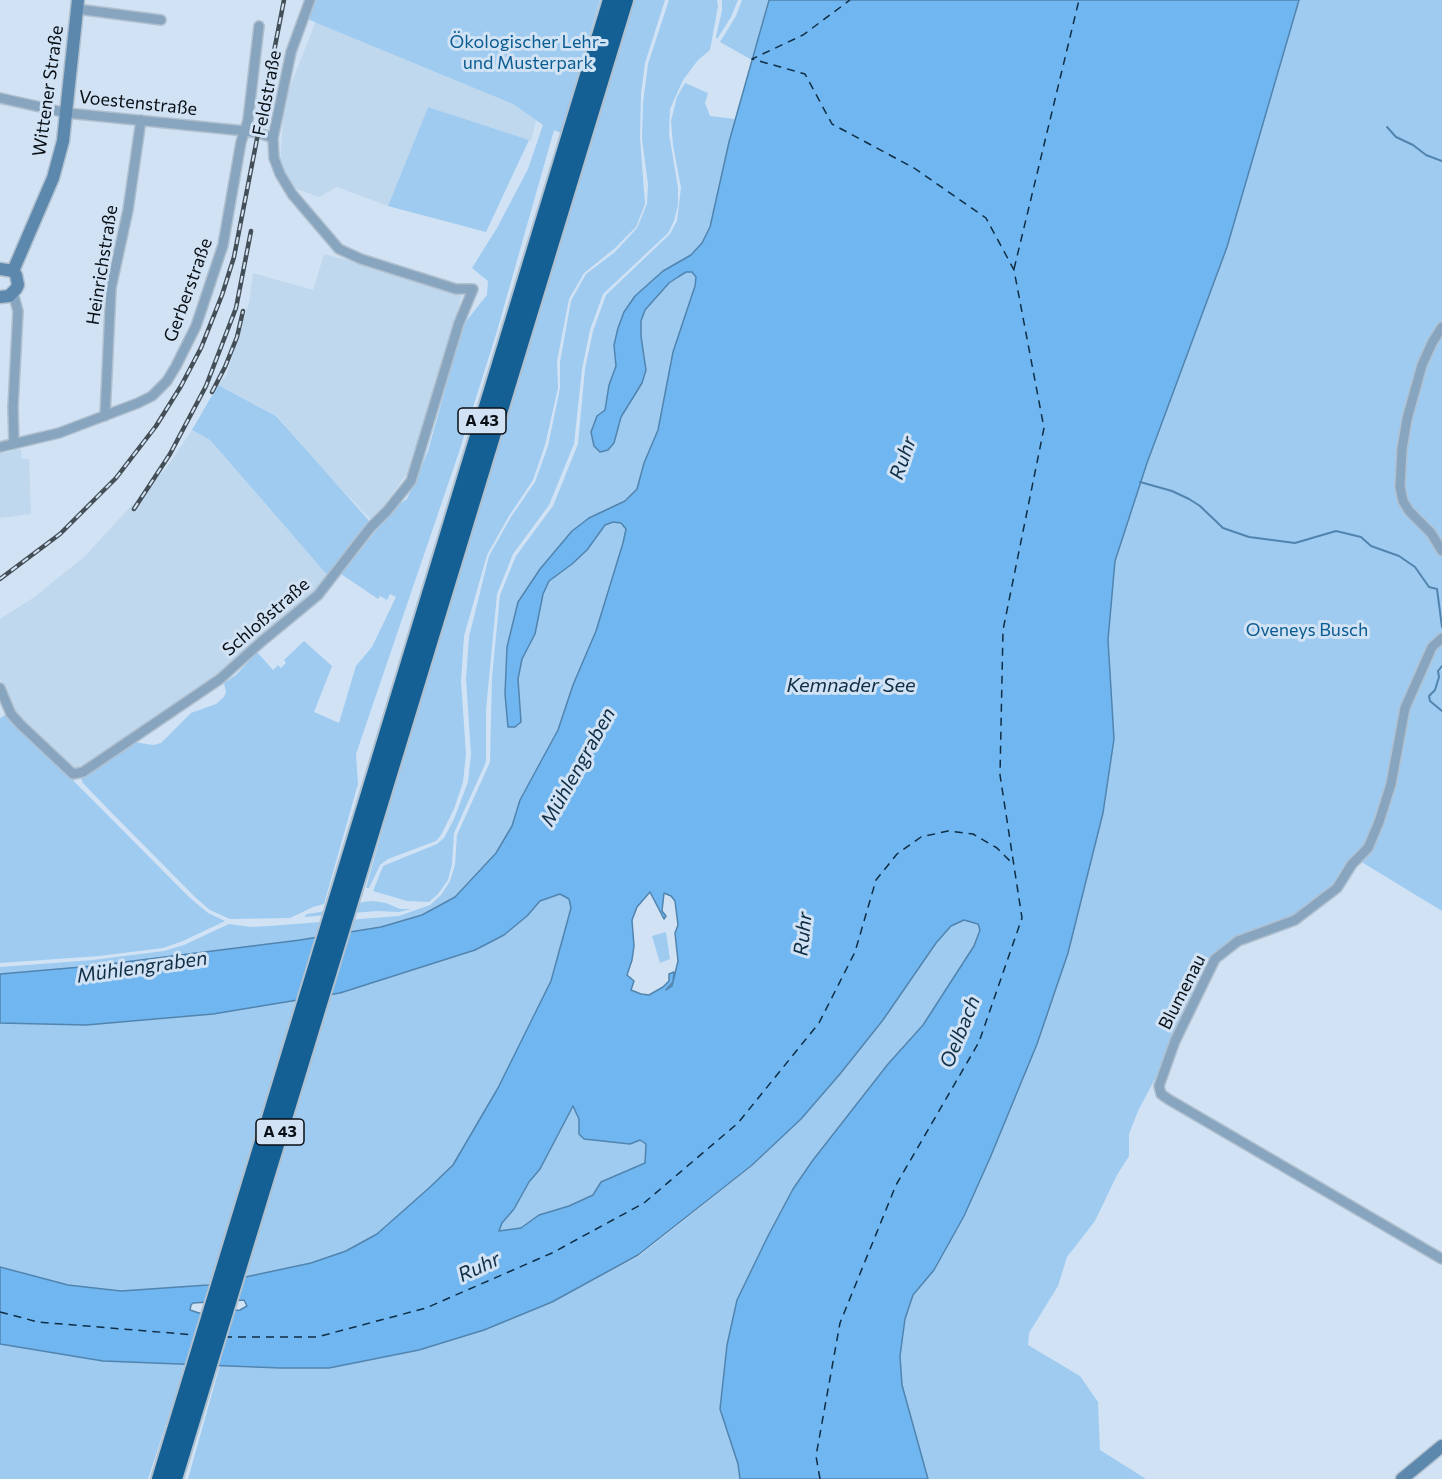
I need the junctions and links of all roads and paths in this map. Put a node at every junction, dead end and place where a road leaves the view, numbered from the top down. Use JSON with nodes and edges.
{"nodes":[{"id":1,"x":310,"y":0,"type":"edge"},
{"id":2,"x":611,"y":0,"type":"edge"},
{"id":3,"x":625,"y":0,"type":"edge"},
{"id":4,"x":78,"y":5,"type":"edge"},
{"id":5,"x":161,"y":20,"type":"dead end"},
{"id":6,"x":260,"y":26,"type":"dead end"},
{"id":7,"x":0,"y":98,"type":"edge"},
{"id":8,"x":67,"y":112,"type":"junction"},
{"id":9,"x":141,"y":120,"type":"junction"},
{"id":10,"x":245,"y":131,"type":"junction"},
{"id":11,"x":273,"y":138,"type":"junction"},
{"id":12,"x":6,"y":269,"type":"edge"},
{"id":13,"x":472,"y":289,"type":"joint"},
{"id":14,"x":13,"y":293,"type":"junction"},
{"id":15,"x":0,"y":297,"type":"edge"},
{"id":16,"x":1442,"y":327,"type":"edge"},
{"id":17,"x":105,"y":416,"type":"junction"},
{"id":18,"x":14,"y":444,"type":"junction"},
{"id":19,"x":0,"y":447,"type":"edge"},
{"id":20,"x":1442,"y":551,"type":"edge"},
{"id":21,"x":1442,"y":638,"type":"edge"},
{"id":22,"x":0,"y":688,"type":"edge"},
{"id":23,"x":361,"y":842,"type":"junction"},
{"id":24,"x":1442,"y":1259,"type":"edge"},
{"id":25,"x":184,"y":1423,"type":"junction"},
{"id":26,"x":1442,"y":1446,"type":"edge"},
{"id":27,"x":160,"y":1479,"type":"edge"},
{"id":28,"x":174,"y":1479,"type":"edge"},
{"id":29,"x":1402,"y":1479,"type":"edge"}],
"edges":[{"from":1,"to":11,"type":"street","name":"Feldstraße"},
{"from":2,"to":23,"type":"highway","number":"A 43"},
{"from":3,"to":23,"type":"highway","number":"A 43"},
{"from":4,"to":5,"type":"street","name":"Wittener Straße"},
{"from":4,"to":8,"type":"main road","name":"Wittener Straße"},
{"from":6,"to":10,"type":"street","name":"Gerberstraße"},
{"from":7,"to":8,"type":"street","name":"Voestenstraße"},
{"from":8,"to":9,"type":"street","name":"Voestenstraße"},
{"from":8,"to":12,"type":"main road","name":"Wittener Straße"},
{"from":9,"to":10,"type":"street","name":"Voestenstraße"},
{"from":9,"to":17,"type":"street","name":"Heinrichstraße"},
{"from":10,"to":11,"type":"street","name":"Voestenstraße"},
{"from":10,"to":17,"type":"street","name":"Gerberstraße"},
{"from":11,"to":13,"type":"street","name":"Feldstraße"},
{"from":12,"to":14,"type":"main road","name":"Wittener Straße"},
{"from":13,"to":22,"type":"street","name":"Schloßstraße"},
{"from":14,"to":15,"type":"main road"},
{"from":14,"to":18,"type":"street"},
{"from":16,"to":20,"type":"street"},
{"from":17,"to":18,"type":"street","name":"Gerberstraße"},
{"from":18,"to":19,"type":"street","name":"Gerberstraße"},
{"from":21,"to":24,"type":"street","name":"Blumenau"},
{"from":23,"to":25,"type":"highway","number":"A 43"},
{"from":25,"to":27,"type":"highway","number":"A 43"},
{"from":25,"to":28,"type":"highway","number":"A 43"},
{"from":26,"to":29,"type":"main road"}]}
